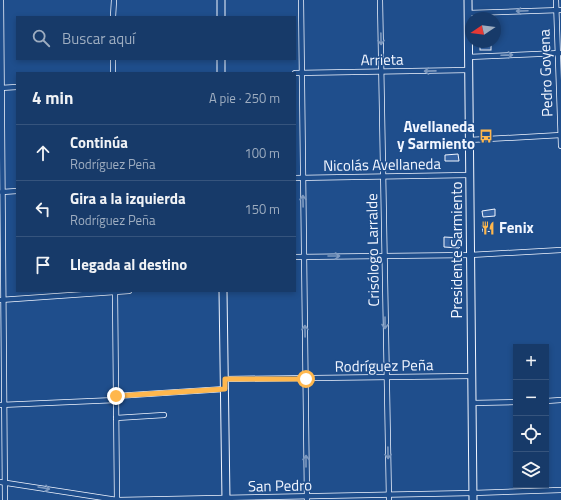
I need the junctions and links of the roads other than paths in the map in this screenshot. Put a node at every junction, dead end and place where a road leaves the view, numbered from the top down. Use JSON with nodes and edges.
{"nodes":[{"id":1,"x":1,"y":0,"type":"edge"},
{"id":2,"x":114,"y":0,"type":"edge"},
{"id":3,"x":221,"y":0,"type":"edge"},
{"id":4,"x":301,"y":0,"type":"edge"},
{"id":5,"x":380,"y":0,"type":"edge"},
{"id":6,"x":468,"y":0,"type":"edge"},
{"id":7,"x":556,"y":0,"type":"edge"},
{"id":8,"x":559,"y":10,"type":"edge"},
{"id":9,"x":468,"y":12,"type":"edge"},
{"id":10,"x":498,"y":12,"type":"edge"},
{"id":11,"x":114,"y":16,"type":"edge"},
{"id":12,"x":221,"y":16,"type":"edge"},
{"id":13,"x":468,"y":48,"type":"edge"},
{"id":14,"x":559,"y":53,"type":"edge"},
{"id":15,"x":468,"y":57,"type":"junction"},
{"id":16,"x":113,"y":60,"type":"edge"},
{"id":17,"x":221,"y":60,"type":"edge"},
{"id":18,"x":468,"y":70,"type":"junction"},
{"id":19,"x":113,"y":72,"type":"edge"},
{"id":20,"x":221,"y":72,"type":"edge"},
{"id":21,"x":381,"y":72,"type":"junction"},
{"id":22,"x":296,"y":73,"type":"edge"},
{"id":23,"x":302,"y":73,"type":"junction"},
{"id":24,"x":16,"y":87,"type":"edge"},
{"id":25,"x":0,"y":88,"type":"edge"},
{"id":26,"x":561,"y":135,"type":"edge"},
{"id":27,"x":469,"y":140,"type":"junction"},
{"id":28,"x":561,"y":146,"type":"edge"},
{"id":29,"x":1,"y":160,"type":"edge"},
{"id":30,"x":469,"y":175,"type":"junction"},
{"id":31,"x":384,"y":177,"type":"junction"},
{"id":32,"x":296,"y":178,"type":"edge"},
{"id":33,"x":303,"y":178,"type":"junction"},
{"id":34,"x":16,"y":191,"type":"edge"},
{"id":35,"x":2,"y":192,"type":"junction"},
{"id":36,"x":561,"y":250,"type":"edge"},
{"id":37,"x":470,"y":255,"type":"junction"},
{"id":38,"x":1,"y":256,"type":"edge"},
{"id":39,"x":304,"y":256,"type":"junction"},
{"id":40,"x":385,"y":256,"type":"junction"},
{"id":41,"x":296,"y":257,"type":"edge"},
{"id":42,"x":102,"y":292,"type":"edge"},
{"id":43,"x":115,"y":292,"type":"edge"},
{"id":44,"x":223,"y":292,"type":"edge"},
{"id":45,"x":2,"y":300,"type":"edge"},
{"id":46,"x":471,"y":376,"type":"junction"},
{"id":47,"x":386,"y":378,"type":"junction"},
{"id":48,"x":225,"y":379,"type":"junction"},
{"id":49,"x":306,"y":379,"type":"junction"},
{"id":50,"x":225,"y":389,"type":"junction"},
{"id":51,"x":116,"y":398,"type":"junction"},
{"id":52,"x":561,"y":400,"type":"edge"},
{"id":53,"x":549,"y":401,"type":"edge"},
{"id":54,"x":513,"y":402,"type":"edge"},
{"id":55,"x":472,"y":403,"type":"junction"},
{"id":56,"x":2,"y":405,"type":"edge"},
{"id":57,"x":164,"y":415,"type":"dead end"},
{"id":58,"x":116,"y":418,"type":"junction"},
{"id":59,"x":3,"y":482,"type":"edge"},
{"id":60,"x":561,"y":490,"type":"edge"},
{"id":61,"x":473,"y":497,"type":"edge"},
{"id":62,"x":388,"y":498,"type":"edge"},
{"id":63,"x":226,"y":499,"type":"edge"},
{"id":64,"x":306,"y":499,"type":"edge"},
{"id":65,"x":5,"y":500,"type":"edge"},
{"id":66,"x":117,"y":500,"type":"edge"}],
"edges":[{"from":1,"to":25,"type":"street"},
{"from":2,"to":11,"type":"street"},
{"from":3,"to":12,"type":"main road"},
{"from":4,"to":23,"type":"street"},
{"from":5,"to":21,"type":"street","name":"Crisólogo Larralde","one_way":true},
{"from":6,"to":9,"type":"main road","name":"Presidente Sarmiento"},
{"from":7,"to":8,"type":"street","name":"Pedro Goyena"},
{"from":8,"to":10,"type":"street","one_way":true},
{"from":8,"to":14,"type":"street","name":"Pedro Goyena"},
{"from":13,"to":15,"type":"main road","name":"Presidente Sarmiento"},
{"from":15,"to":14,"type":"street","one_way":true},
{"from":14,"to":26,"type":"street","name":"Pedro Goyena"},
{"from":15,"to":18,"type":"main road","name":"Presidente Sarmiento"},
{"from":16,"to":19,"type":"street"},
{"from":17,"to":20,"type":"main road"},
{"from":18,"to":21,"type":"street","name":"Arrieta","one_way":true},
{"from":18,"to":27,"type":"main road","name":"Presidente Sarmiento"},
{"from":21,"to":23,"type":"street","name":"Arrieta"},
{"from":21,"to":31,"type":"street","name":"Crisólogo Larralde"},
{"from":22,"to":23,"type":"street","name":"Arrieta"},
{"from":23,"to":33,"type":"street"},
{"from":24,"to":25,"type":"street"},
{"from":25,"to":29,"type":"street"},
{"from":26,"to":27,"type":"street"},
{"from":26,"to":28,"type":"street","name":"Pedro Goyena"},
{"from":27,"to":30,"type":"main road","name":"Presidente Sarmiento"},
{"from":29,"to":35,"type":"street"},
{"from":30,"to":31,"type":"street","name":"Nicolás Avellaneda"},
{"from":30,"to":37,"type":"main road","name":"Presidente Sarmiento"},
{"from":31,"to":33,"type":"street","name":"Nicolás Avellaneda"},
{"from":31,"to":40,"type":"street","name":"Crisólogo Larralde"},
{"from":32,"to":33,"type":"street","name":"Nicolás Avellaneda"},
{"from":39,"to":33,"type":"street","one_way":true},
{"from":34,"to":35,"type":"street"},
{"from":35,"to":38,"type":"street"},
{"from":36,"to":37,"type":"street"},
{"from":37,"to":40,"type":"street"},
{"from":37,"to":46,"type":"main road","name":"Presidente Sarmiento"},
{"from":38,"to":45,"type":"street"},
{"from":39,"to":40,"type":"street","one_way":true},
{"from":39,"to":41,"type":"street"},
{"from":49,"to":39,"type":"street","one_way":true},
{"from":40,"to":47,"type":"street","name":"Crisólogo Larralde","one_way":true},
{"from":42,"to":45,"type":"street"},
{"from":43,"to":51,"type":"street"},
{"from":44,"to":48,"type":"main road"},
{"from":45,"to":56,"type":"street"},
{"from":46,"to":47,"type":"street","name":"Rodríguez Peña"},
{"from":46,"to":55,"type":"main road","name":"Presidente Sarmiento"},
{"from":47,"to":49,"type":"street","name":"Rodríguez Peña"},
{"from":47,"to":62,"type":"street","name":"Crisólogo Larralde","one_way":true},
{"from":48,"to":49,"type":"street","name":"Rodríguez Peña"},
{"from":48,"to":50,"type":"main road"},
{"from":64,"to":49,"type":"street","one_way":true},
{"from":50,"to":51,"type":"street"},
{"from":50,"to":63,"type":"main road"},
{"from":51,"to":56,"type":"street"},
{"from":51,"to":58,"type":"street"},
{"from":52,"to":53,"type":"street"},
{"from":54,"to":55,"type":"street"},
{"from":55,"to":61,"type":"main road","name":"Presidente Sarmiento"},
{"from":56,"to":59,"type":"street"},
{"from":57,"to":58,"type":"street"},
{"from":58,"to":66,"type":"street"},
{"from":59,"to":65,"type":"street"},
{"from":59,"to":66,"type":"street","name":"San Pedro","one_way":true},
{"from":60,"to":61,"type":"street","name":"San Pedro"},
{"from":61,"to":62,"type":"street","name":"San Pedro"},
{"from":62,"to":64,"type":"street","name":"San Pedro"},
{"from":63,"to":64,"type":"street","name":"San Pedro"},
{"from":63,"to":66,"type":"street","name":"San Pedro"}]}
